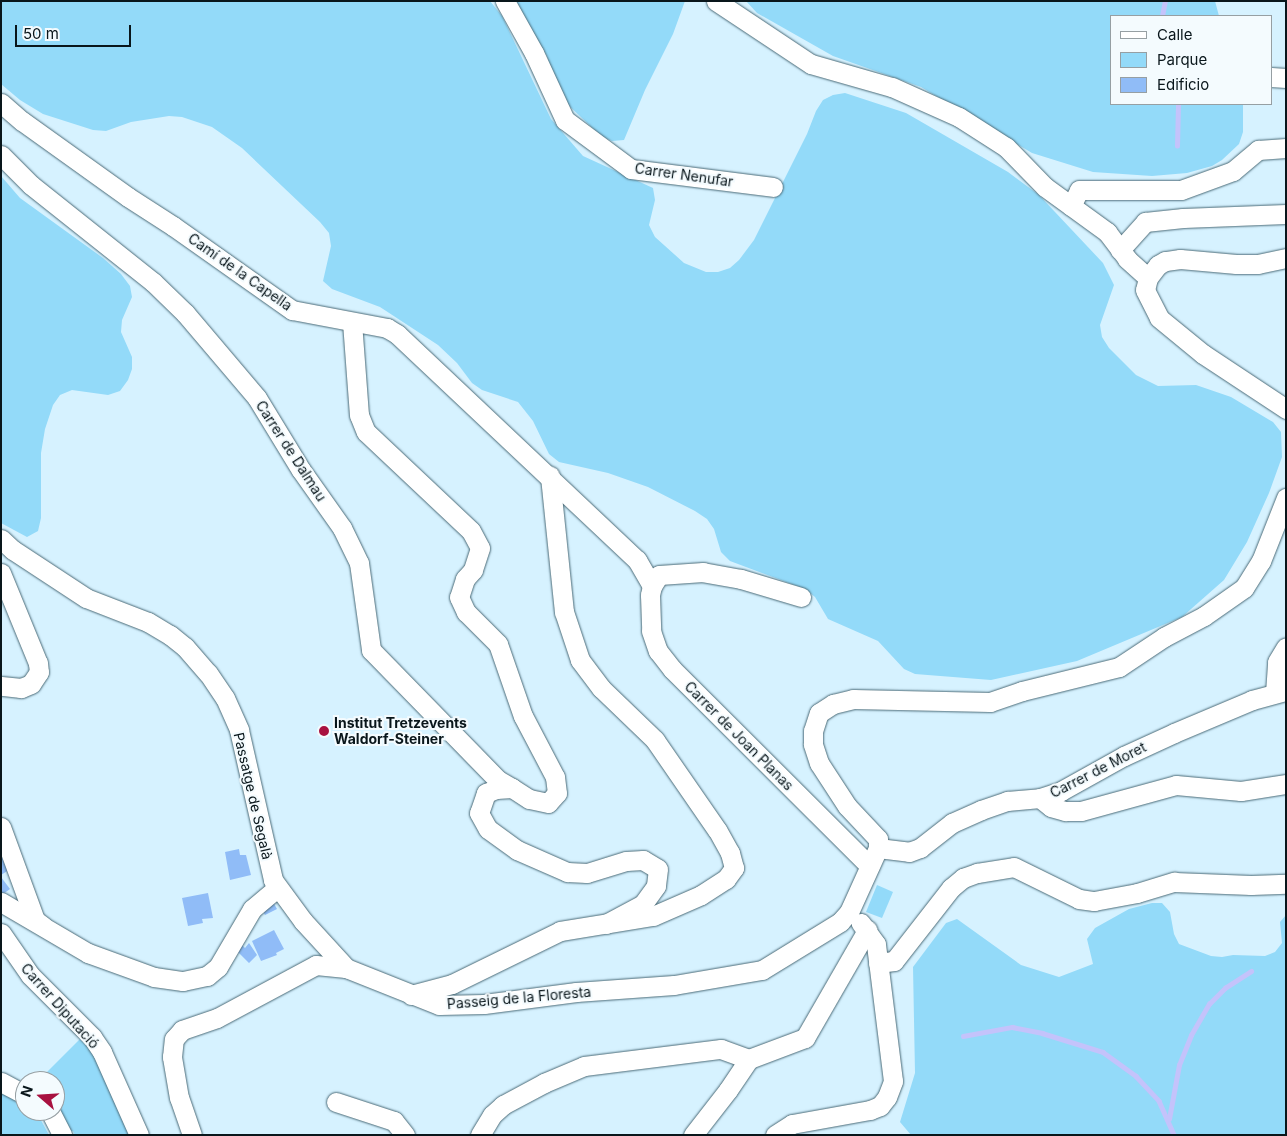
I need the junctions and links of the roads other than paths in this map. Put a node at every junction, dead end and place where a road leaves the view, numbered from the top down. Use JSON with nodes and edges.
{"nodes":[{"id":1,"x":505,"y":1,"type":"edge"},
{"id":2,"x":716,"y":1,"type":"edge"},
{"id":3,"x":1272,"y":78,"type":"edge"},
{"id":4,"x":1286,"y":78,"type":"edge"},
{"id":5,"x":1,"y":103,"type":"edge"},
{"id":6,"x":1286,"y":148,"type":"edge"},
{"id":7,"x":1,"y":155,"type":"edge"},
{"id":8,"x":773,"y":187,"type":"dead end"},
{"id":9,"x":1071,"y":206,"type":"junction"},
{"id":10,"x":1286,"y":214,"type":"edge"},
{"id":11,"x":1120,"y":250,"type":"junction"},
{"id":12,"x":1286,"y":258,"type":"edge"},
{"id":13,"x":1148,"y":278,"type":"junction"},
{"id":14,"x":352,"y":322,"type":"junction"},
{"id":15,"x":1286,"y":409,"type":"edge"},
{"id":16,"x":550,"y":476,"type":"junction"},
{"id":17,"x":1286,"y":498,"type":"edge"},
{"id":18,"x":1,"y":539,"type":"edge"},
{"id":19,"x":1,"y":573,"type":"edge"},
{"id":20,"x":652,"y":586,"type":"junction"},
{"id":21,"x":801,"y":597,"type":"dead end"},
{"id":22,"x":1286,"y":647,"type":"edge"},
{"id":23,"x":1,"y":686,"type":"edge"},
{"id":24,"x":1281,"y":692,"type":"edge"},
{"id":25,"x":1286,"y":784,"type":"edge"},
{"id":26,"x":512,"y":788,"type":"junction"},
{"id":27,"x":1040,"y":798,"type":"junction"},
{"id":28,"x":1,"y":827,"type":"edge"},
{"id":29,"x":878,"y":848,"type":"junction"},
{"id":30,"x":870,"y":866,"type":"junction"},
{"id":31,"x":1286,"y":884,"type":"edge"},
{"id":32,"x":277,"y":888,"type":"junction"},
{"id":33,"x":1,"y":902,"type":"edge"},
{"id":34,"x":849,"y":912,"type":"junction"},
{"id":35,"x":606,"y":924,"type":"junction"},
{"id":36,"x":47,"y":930,"type":"junction"},
{"id":37,"x":867,"y":930,"type":"junction"},
{"id":38,"x":1,"y":933,"type":"edge"},
{"id":39,"x":878,"y":964,"type":"junction"},
{"id":40,"x":346,"y":968,"type":"junction"},
{"id":41,"x":411,"y":995,"type":"junction"},
{"id":42,"x":749,"y":1059,"type":"junction"},
{"id":43,"x":1,"y":1082,"type":"edge"},
{"id":44,"x":15,"y":1090,"type":"edge"},
{"id":45,"x":336,"y":1102,"type":"dead end"},
{"id":46,"x":55,"y":1121,"type":"edge"},
{"id":47,"x":62,"y":1135,"type":"edge"},
{"id":48,"x":139,"y":1135,"type":"edge"},
{"id":49,"x":192,"y":1135,"type":"edge"},
{"id":50,"x":405,"y":1135,"type":"edge"},
{"id":51,"x":480,"y":1135,"type":"edge"},
{"id":52,"x":693,"y":1135,"type":"edge"},
{"id":53,"x":775,"y":1135,"type":"edge"}],
"edges":[{"from":1,"to":8,"type":"street","name":"Carrer Nenufar"},
{"from":2,"to":9,"type":"street"},
{"from":3,"to":4,"type":"street"},
{"from":5,"to":14,"type":"street","name":"Camí de la Capella"},
{"from":6,"to":9,"type":"street"},
{"from":7,"to":26,"type":"street","name":"Carrer de Dalmau"},
{"from":9,"to":11,"type":"street"},
{"from":10,"to":11,"type":"street"},
{"from":11,"to":13,"type":"street"},
{"from":12,"to":13,"type":"street"},
{"from":13,"to":15,"type":"street"},
{"from":14,"to":16,"type":"street","name":"Camí de la Capella"},
{"from":14,"to":26,"type":"street","name":"Carrer de Dalmau"},
{"from":16,"to":20,"type":"street","name":"Camí de la Capella"},
{"from":16,"to":35,"type":"street"},
{"from":17,"to":29,"type":"street"},
{"from":18,"to":32,"type":"street","name":"Passatge de Segalà"},
{"from":19,"to":23,"type":"street"},
{"from":20,"to":21,"type":"street"},
{"from":20,"to":30,"type":"street","name":"Carrer de Joan Planas"},
{"from":22,"to":24,"type":"street","name":"Carrer de Moret"},
{"from":24,"to":27,"type":"street","name":"Carrer de Moret"},
{"from":25,"to":27,"type":"street"},
{"from":26,"to":35,"type":"street"},
{"from":27,"to":29,"type":"street","name":"Carrer de Moret"},
{"from":28,"to":36,"type":"street"},
{"from":29,"to":30,"type":"street"},
{"from":30,"to":34,"type":"street"},
{"from":31,"to":39,"type":"street"},
{"from":32,"to":36,"type":"street"},
{"from":32,"to":40,"type":"street","name":"Passatge de Segalà"},
{"from":33,"to":36,"type":"street"},
{"from":34,"to":37,"type":"street"},
{"from":34,"to":41,"type":"street","name":"Passeig de la Floresta"},
{"from":35,"to":41,"type":"street"},
{"from":37,"to":39,"type":"street"},
{"from":37,"to":42,"type":"street"},
{"from":38,"to":48,"type":"street","name":"Carrer Diputació"},
{"from":39,"to":53,"type":"street"},
{"from":40,"to":41,"type":"street","name":"Passeig de la Floresta"},
{"from":40,"to":49,"type":"street","name":"Passeig de la Floresta"},
{"from":42,"to":51,"type":"street"},
{"from":42,"to":52,"type":"street"},
{"from":43,"to":44,"type":"street"},
{"from":45,"to":50,"type":"street"},
{"from":46,"to":47,"type":"street"}]}
